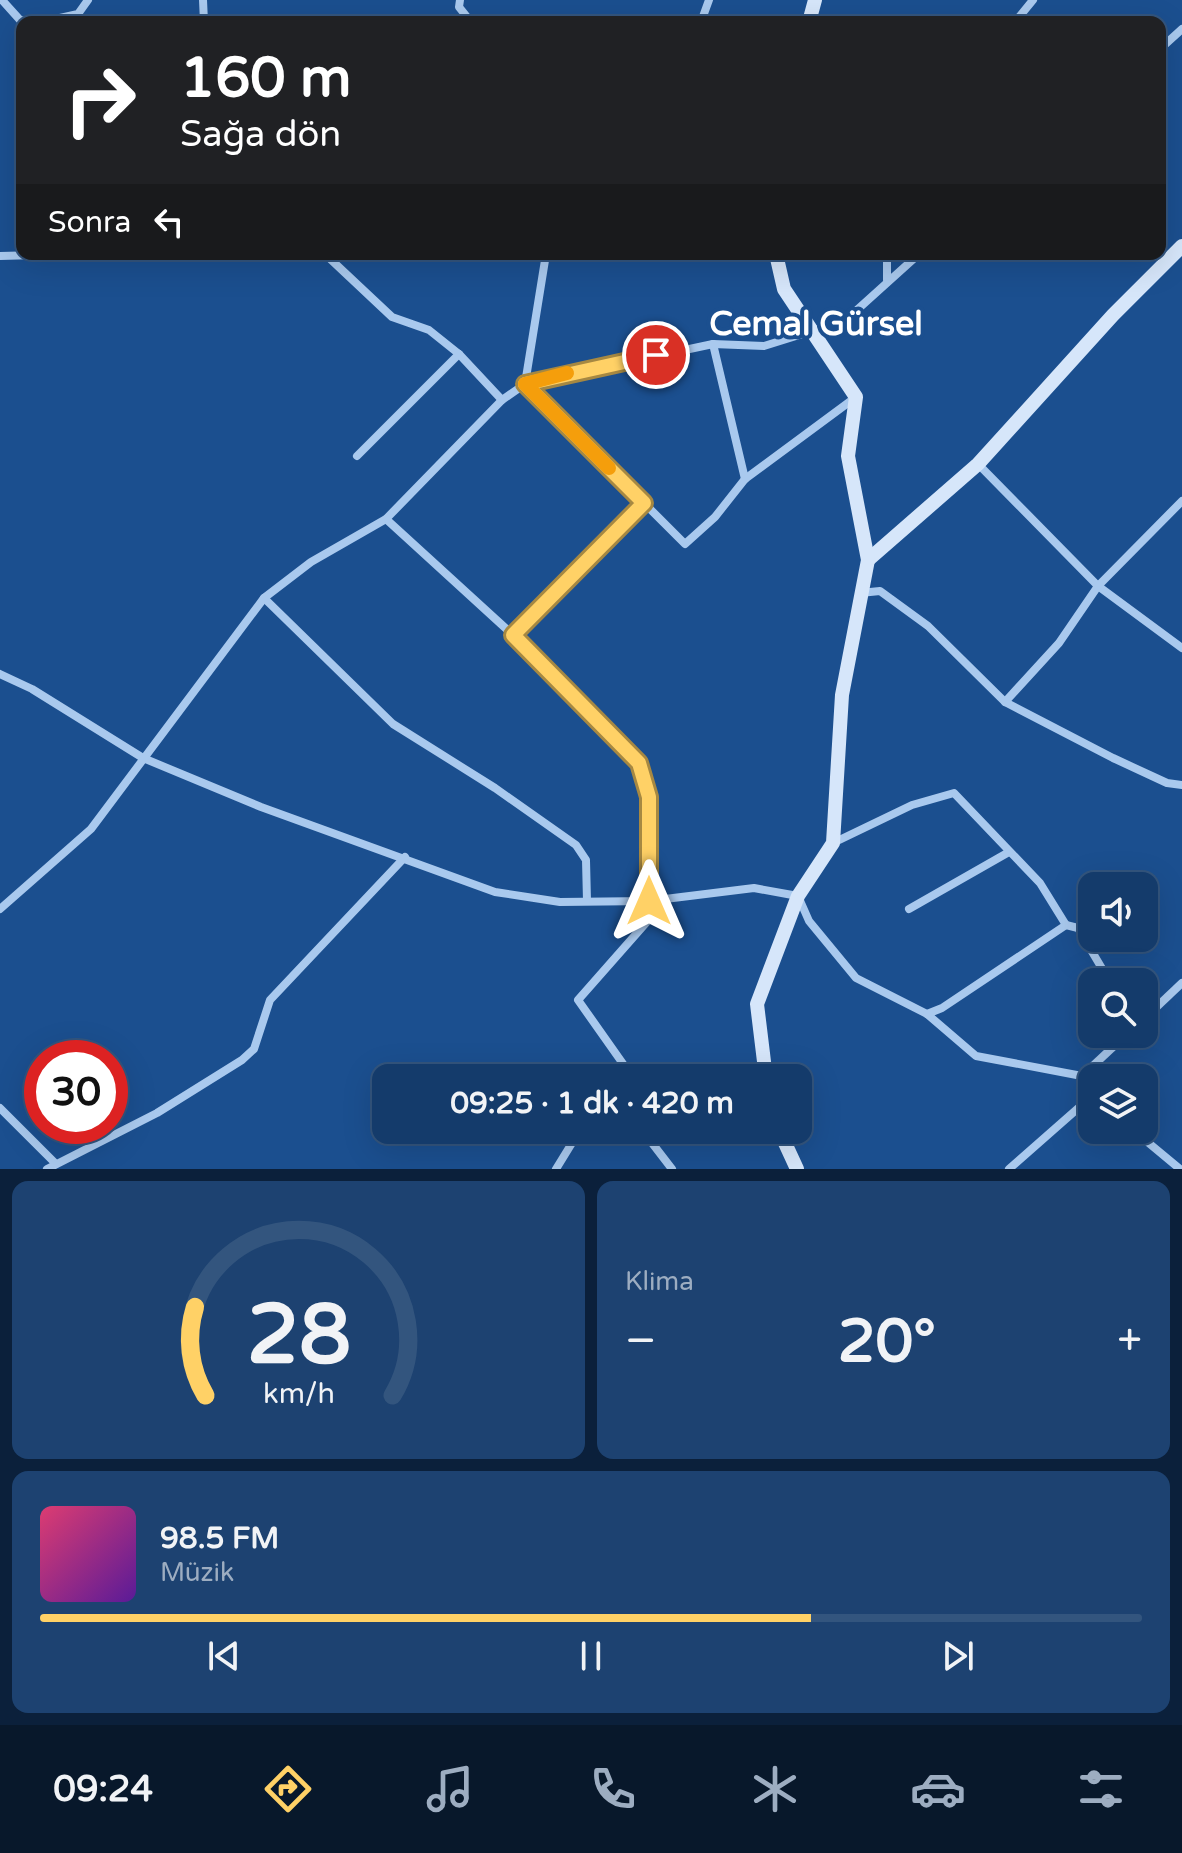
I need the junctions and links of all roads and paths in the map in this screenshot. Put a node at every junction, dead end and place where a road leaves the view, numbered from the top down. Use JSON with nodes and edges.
{"nodes":[{"id":1,"x":2,"y":0,"type":"edge"},
{"id":2,"x":88,"y":0,"type":"edge"},
{"id":3,"x":1033,"y":0,"type":"edge"},
{"id":4,"x":78,"y":14,"type":"joint"},
{"id":5,"x":16,"y":16,"type":"edge"},
{"id":6,"x":69,"y":16,"type":"edge"},
{"id":7,"x":1020,"y":16,"type":"edge"},
{"id":8,"x":1182,"y":29,"type":"edge"},
{"id":9,"x":1166,"y":44,"type":"edge"},
{"id":10,"x":1182,"y":246,"type":"edge"},
{"id":11,"x":331,"y":260,"type":"edge"},
{"id":12,"x":545,"y":260,"type":"edge"},
{"id":13,"x":777,"y":260,"type":"edge"},
{"id":14,"x":887,"y":260,"type":"edge"},
{"id":15,"x":912,"y":260,"type":"edge"},
{"id":16,"x":887,"y":280,"type":"junction"},
{"id":17,"x":812,"y":331,"type":"junction"},
{"id":18,"x":713,"y":344,"type":"junction"},
{"id":19,"x":459,"y":354,"type":"junction"},
{"id":20,"x":525,"y":384,"type":"junction"},
{"id":21,"x":856,"y":397,"type":"junction"},
{"id":22,"x":502,"y":400,"type":"junction"},
{"id":23,"x":357,"y":456,"type":"dead end"},
{"id":24,"x":978,"y":464,"type":"junction"},
{"id":25,"x":745,"y":479,"type":"junction"},
{"id":26,"x":1182,"y":501,"type":"edge"},
{"id":27,"x":644,"y":503,"type":"junction"},
{"id":28,"x":386,"y":519,"type":"junction"},
{"id":29,"x":868,"y":560,"type":"junction"},
{"id":30,"x":1098,"y":586,"type":"junction"},
{"id":31,"x":859,"y":593,"type":"junction"},
{"id":32,"x":264,"y":598,"type":"junction"},
{"id":33,"x":513,"y":635,"type":"junction"},
{"id":34,"x":1182,"y":648,"type":"edge"},
{"id":35,"x":0,"y":674,"type":"edge"},
{"id":36,"x":1005,"y":702,"type":"junction"},
{"id":37,"x":143,"y":758,"type":"junction"},
{"id":38,"x":1182,"y":785,"type":"edge"},
{"id":39,"x":833,"y":843,"type":"junction"},
{"id":40,"x":1009,"y":852,"type":"junction"},
{"id":41,"x":405,"y":857,"type":"junction"},
{"id":42,"x":798,"y":896,"type":"junction"},
{"id":43,"x":667,"y":899,"type":"junction"},
{"id":44,"x":587,"y":901,"type":"junction"},
{"id":45,"x":649,"y":901,"type":"junction"},
{"id":46,"x":0,"y":909,"type":"edge"},
{"id":47,"x":909,"y":909,"type":"dead end"},
{"id":48,"x":1066,"y":925,"type":"junction"},
{"id":49,"x":1102,"y":968,"type":"edge"},
{"id":50,"x":1182,"y":983,"type":"edge"},
{"id":51,"x":1158,"y":1006,"type":"edge"},
{"id":52,"x":927,"y":1014,"type":"junction"},
{"id":53,"x":1112,"y":1048,"type":"edge"},
{"id":54,"x":623,"y":1064,"type":"edge"},
{"id":55,"x":764,"y":1064,"type":"edge"},
{"id":56,"x":1095,"y":1064,"type":"edge"},
{"id":57,"x":1078,"y":1075,"type":"edge"},
{"id":58,"x":1078,"y":1106,"type":"edge"},
{"id":59,"x":0,"y":1108,"type":"edge"},
{"id":60,"x":571,"y":1144,"type":"edge"},
{"id":61,"x":653,"y":1144,"type":"edge"},
{"id":62,"x":785,"y":1144,"type":"edge"},
{"id":63,"x":1150,"y":1144,"type":"edge"},
{"id":64,"x":52,"y":1167,"type":"edge"},
{"id":65,"x":556,"y":1169,"type":"edge"},
{"id":66,"x":672,"y":1169,"type":"edge"},
{"id":67,"x":797,"y":1169,"type":"edge"},
{"id":68,"x":1009,"y":1169,"type":"edge"},
{"id":69,"x":1180,"y":1169,"type":"edge"}],
"edges":[{"from":1,"to":5,"type":"street"},
{"from":2,"to":4,"type":"street"},
{"from":3,"to":7,"type":"street"},
{"from":4,"to":6,"type":"street"},
{"from":8,"to":9,"type":"street"},
{"from":10,"to":24,"type":"street"},
{"from":11,"to":19,"type":"street"},
{"from":12,"to":20,"type":"street"},
{"from":13,"to":17,"type":"street"},
{"from":14,"to":16,"type":"street"},
{"from":15,"to":16,"type":"street"},
{"from":16,"to":17,"type":"street"},
{"from":17,"to":18,"type":"street"},
{"from":17,"to":21,"type":"street"},
{"from":18,"to":20,"type":"street"},
{"from":18,"to":25,"type":"street"},
{"from":19,"to":22,"type":"street"},
{"from":19,"to":23,"type":"street"},
{"from":20,"to":22,"type":"street"},
{"from":20,"to":27,"type":"street"},
{"from":21,"to":25,"type":"street"},
{"from":21,"to":29,"type":"street"},
{"from":22,"to":28,"type":"street"},
{"from":24,"to":29,"type":"street"},
{"from":24,"to":30,"type":"street"},
{"from":25,"to":27,"type":"street"},
{"from":26,"to":30,"type":"street"},
{"from":27,"to":33,"type":"street"},
{"from":28,"to":32,"type":"street"},
{"from":28,"to":33,"type":"street"},
{"from":29,"to":31,"type":"street"},
{"from":30,"to":34,"type":"street"},
{"from":30,"to":36,"type":"street"},
{"from":31,"to":36,"type":"street"},
{"from":31,"to":39,"type":"street"},
{"from":32,"to":37,"type":"street"},
{"from":32,"to":44,"type":"street"},
{"from":33,"to":45,"type":"street"},
{"from":35,"to":37,"type":"street"},
{"from":36,"to":38,"type":"street"},
{"from":37,"to":41,"type":"street"},
{"from":37,"to":46,"type":"street"},
{"from":39,"to":40,"type":"street"},
{"from":39,"to":42,"type":"street"},
{"from":40,"to":47,"type":"street"},
{"from":40,"to":48,"type":"street"},
{"from":41,"to":44,"type":"street"},
{"from":41,"to":64,"type":"street"},
{"from":42,"to":43,"type":"street"},
{"from":42,"to":52,"type":"street"},
{"from":42,"to":55,"type":"street"},
{"from":43,"to":45,"type":"street"},
{"from":43,"to":54,"type":"street"},
{"from":44,"to":45,"type":"street"},
{"from":48,"to":49,"type":"street"},
{"from":48,"to":52,"type":"street"},
{"from":50,"to":51,"type":"street"},
{"from":52,"to":57,"type":"street"},
{"from":53,"to":56,"type":"street"},
{"from":58,"to":68,"type":"street"},
{"from":59,"to":64,"type":"street"},
{"from":60,"to":65,"type":"street"},
{"from":61,"to":66,"type":"street"},
{"from":62,"to":67,"type":"street"},
{"from":63,"to":69,"type":"street"}]}
